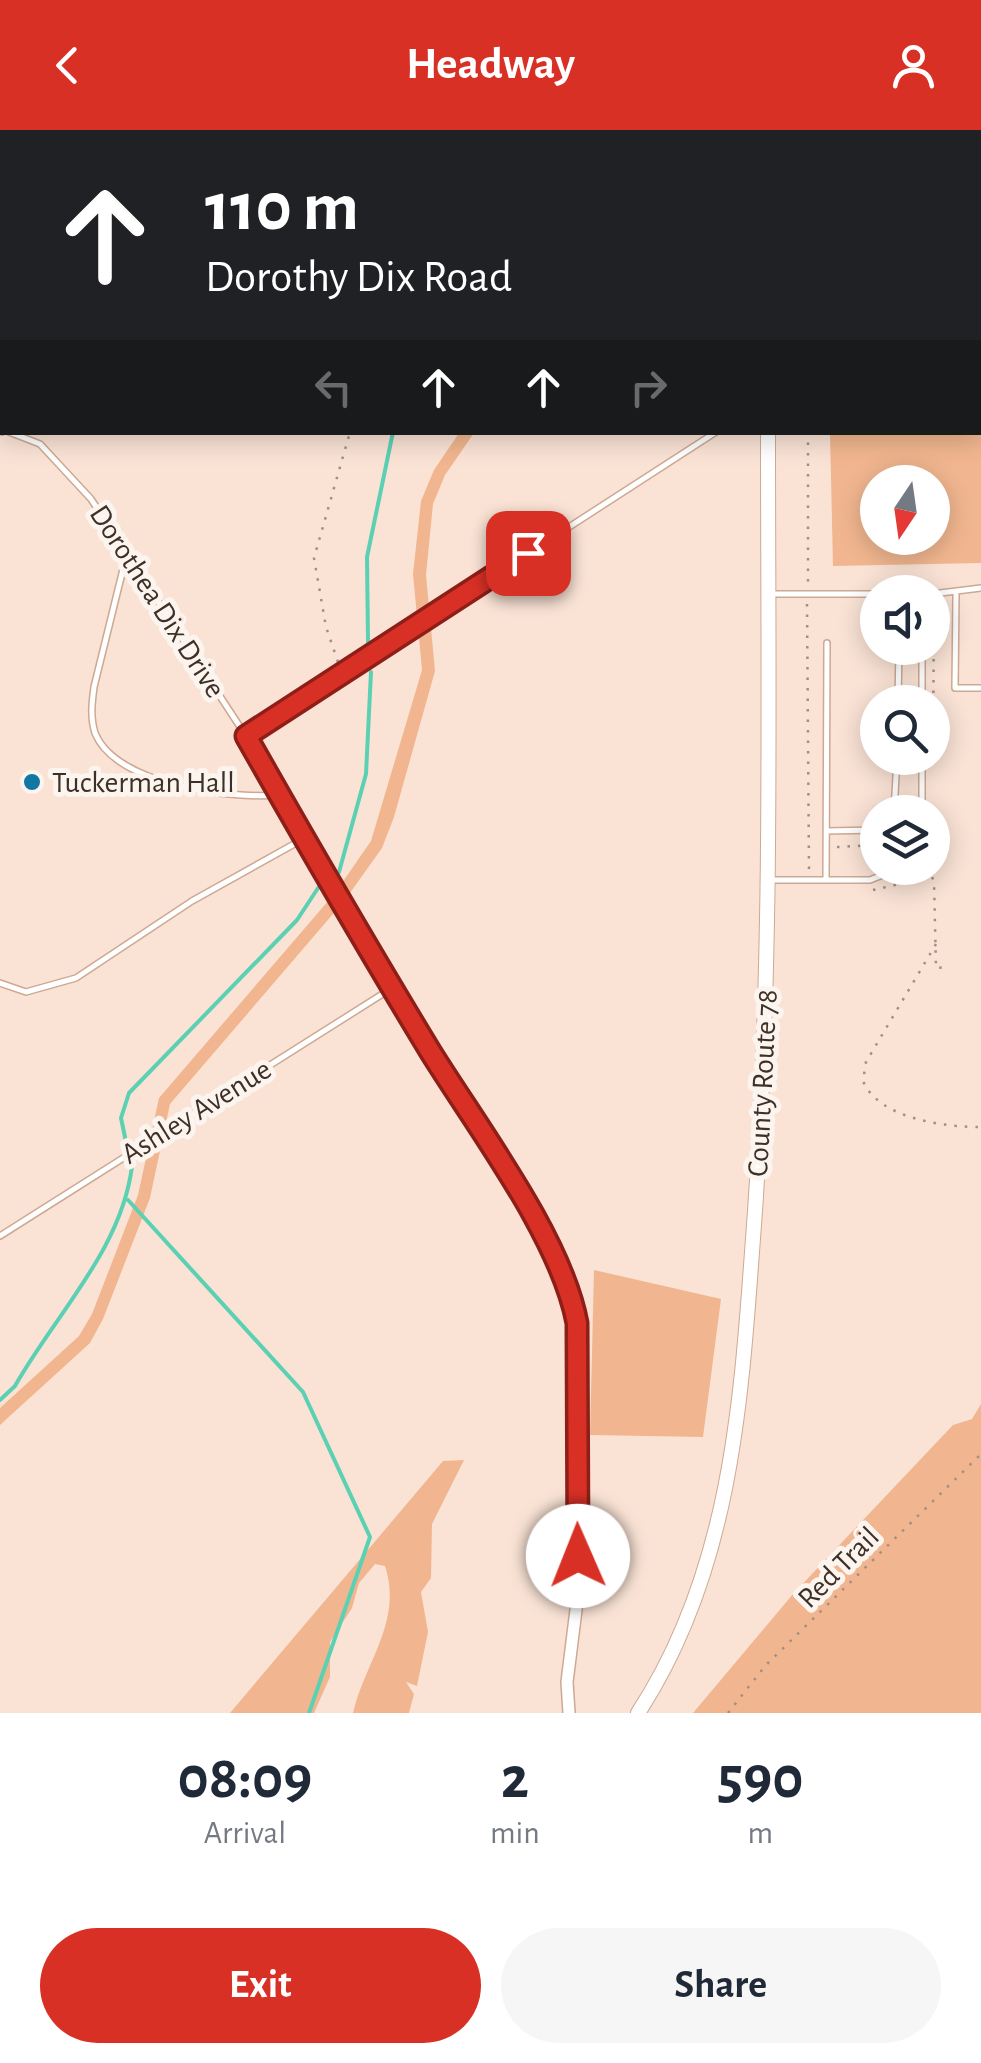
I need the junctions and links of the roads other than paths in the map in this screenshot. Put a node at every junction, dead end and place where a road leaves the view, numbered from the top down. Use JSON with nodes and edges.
{"nodes":[{"id":1,"x":13,"y":435,"type":"edge"},
{"id":2,"x":711,"y":435,"type":"edge"},
{"id":3,"x":768,"y":435,"type":"edge"},
{"id":4,"x":127,"y":553,"type":"junction"},
{"id":5,"x":981,"y":588,"type":"edge"},
{"id":6,"x":768,"y":594,"type":"junction"},
{"id":7,"x":860,"y":594,"type":"edge"},
{"id":8,"x":950,"y":594,"type":"edge"},
{"id":9,"x":956,"y":594,"type":"junction"},
{"id":10,"x":827,"y":643,"type":"dead end"},
{"id":11,"x":981,"y":688,"type":"edge"},
{"id":12,"x":246,"y":736,"type":"junction"},
{"id":13,"x":280,"y":794,"type":"junction"},
{"id":14,"x":860,"y":830,"type":"edge"},
{"id":15,"x":826,"y":831,"type":"junction"},
{"id":16,"x":304,"y":838,"type":"junction"},
{"id":17,"x":860,"y":879,"type":"edge"},
{"id":18,"x":769,"y":880,"type":"junction"},
{"id":19,"x":826,"y":880,"type":"junction"},
{"id":20,"x":0,"y":984,"type":"edge"},
{"id":21,"x":392,"y":988,"type":"junction"},
{"id":22,"x":0,"y":1236,"type":"edge"},
{"id":23,"x":577,"y":1323,"type":"joint"},
{"id":24,"x":569,"y":1713,"type":"edge"},
{"id":25,"x":638,"y":1713,"type":"edge"}],
"edges":[{"from":1,"to":4,"type":"lane","name":"Dorothea Dix Drive"},
{"from":2,"to":12,"type":"lane"},
{"from":3,"to":6,"type":"street","name":"County Route 78"},
{"from":4,"to":12,"type":"lane","name":"Dorothea Dix Drive"},
{"from":4,"to":13,"type":"lane"},
{"from":5,"to":9,"type":"lane"},
{"from":6,"to":7,"type":"lane"},
{"from":6,"to":18,"type":"street","name":"County Route 78"},
{"from":8,"to":9,"type":"lane"},
{"from":9,"to":11,"type":"lane"},
{"from":10,"to":15,"type":"lane"},
{"from":12,"to":13,"type":"lane","name":"Dorothea Dix Drive"},
{"from":13,"to":16,"type":"lane","name":"Dorothea Dix Drive"},
{"from":14,"to":15,"type":"lane"},
{"from":15,"to":19,"type":"lane"},
{"from":16,"to":20,"type":"lane"},
{"from":16,"to":21,"type":"lane","name":"Dorothea Dix Drive"},
{"from":17,"to":19,"type":"lane"},
{"from":18,"to":19,"type":"lane"},
{"from":18,"to":25,"type":"street","name":"County Route 78"},
{"from":21,"to":22,"type":"lane","name":"Ashley Avenue"},
{"from":21,"to":23,"type":"lane","name":"Dorothea Dix Drive"},
{"from":23,"to":24,"type":"street"}]}
